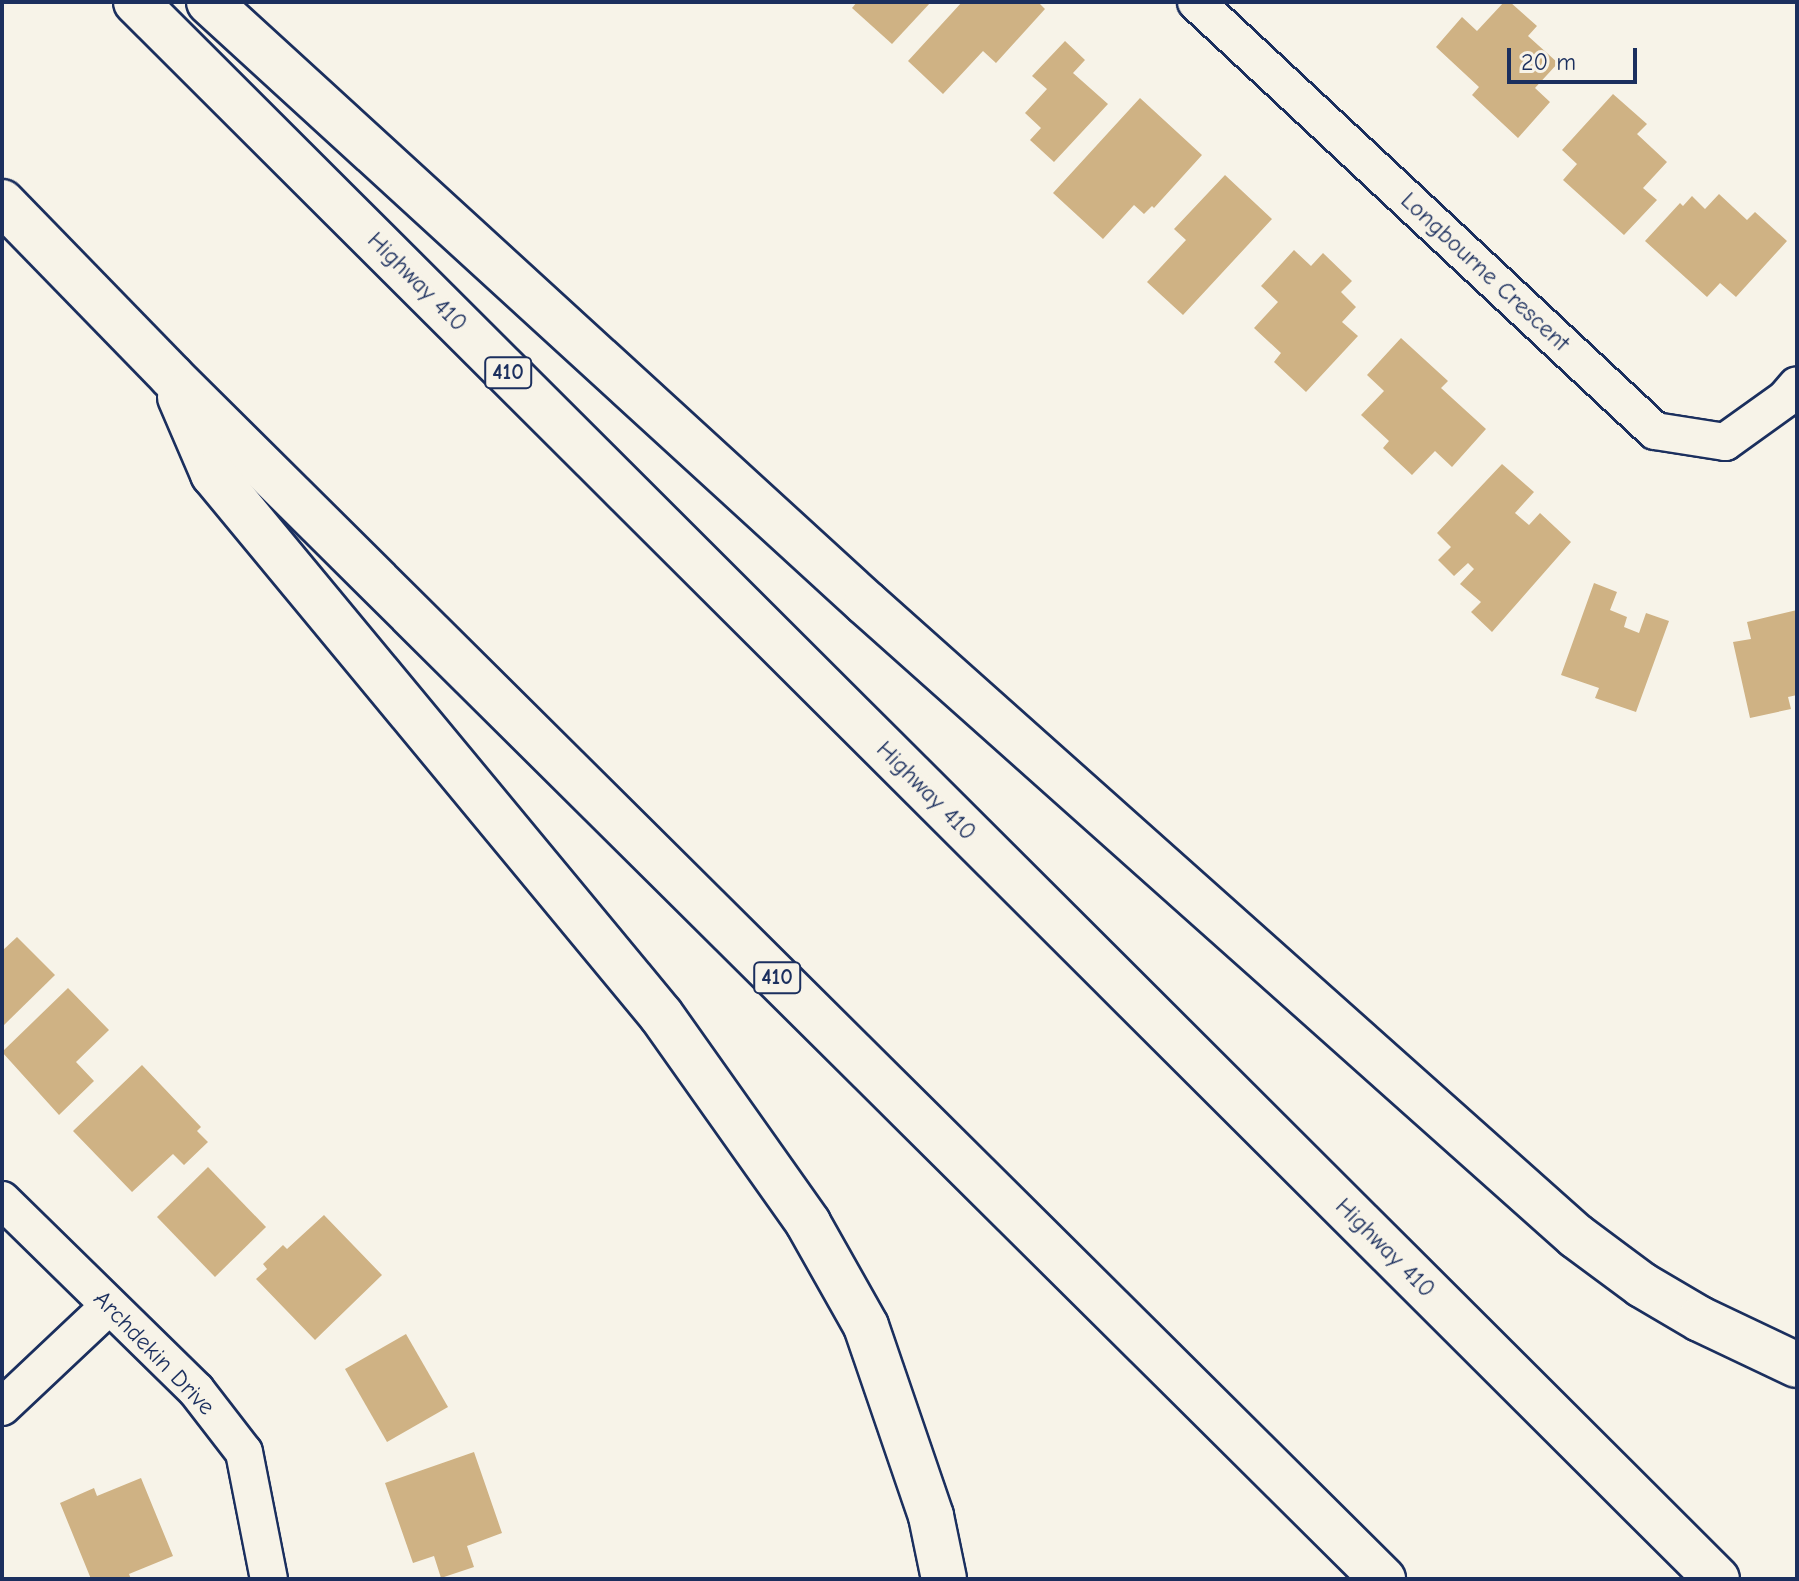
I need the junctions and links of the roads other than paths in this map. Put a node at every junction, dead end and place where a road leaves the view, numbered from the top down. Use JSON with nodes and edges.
{"nodes":[{"id":1,"x":136,"y":2,"type":"edge"},
{"id":2,"x":209,"y":2,"type":"edge"},
{"id":3,"x":1196,"y":2,"type":"edge"},
{"id":4,"x":2,"y":202,"type":"edge"},
{"id":5,"x":171,"y":376,"type":"junction"},
{"id":6,"x":1797,"y":385,"type":"edge"},
{"id":7,"x":2,"y":1200,"type":"edge"},
{"id":8,"x":109,"y":1306,"type":"junction"},
{"id":9,"x":1797,"y":1365,"type":"edge"},
{"id":10,"x":2,"y":1407,"type":"edge"},
{"id":11,"x":269,"y":1579,"type":"edge"},
{"id":12,"x":944,"y":1579,"type":"edge"},
{"id":13,"x":1383,"y":1579,"type":"edge"},
{"id":14,"x":1717,"y":1579,"type":"edge"}],
"edges":[{"from":1,"to":14,"type":"highway","name":"Highway 410","number":"410"},
{"from":2,"to":9,"type":"highway"},
{"from":3,"to":6,"type":"street","name":"Longbourne Crescent"},
{"from":4,"to":5,"type":"highway","number":"410"},
{"from":5,"to":12,"type":"highway"},
{"from":5,"to":13,"type":"highway","number":"410"},
{"from":7,"to":8,"type":"street","name":"Archdekin Drive"},
{"from":8,"to":10,"type":"street"},
{"from":8,"to":11,"type":"street","name":"Archdekin Drive"}]}
